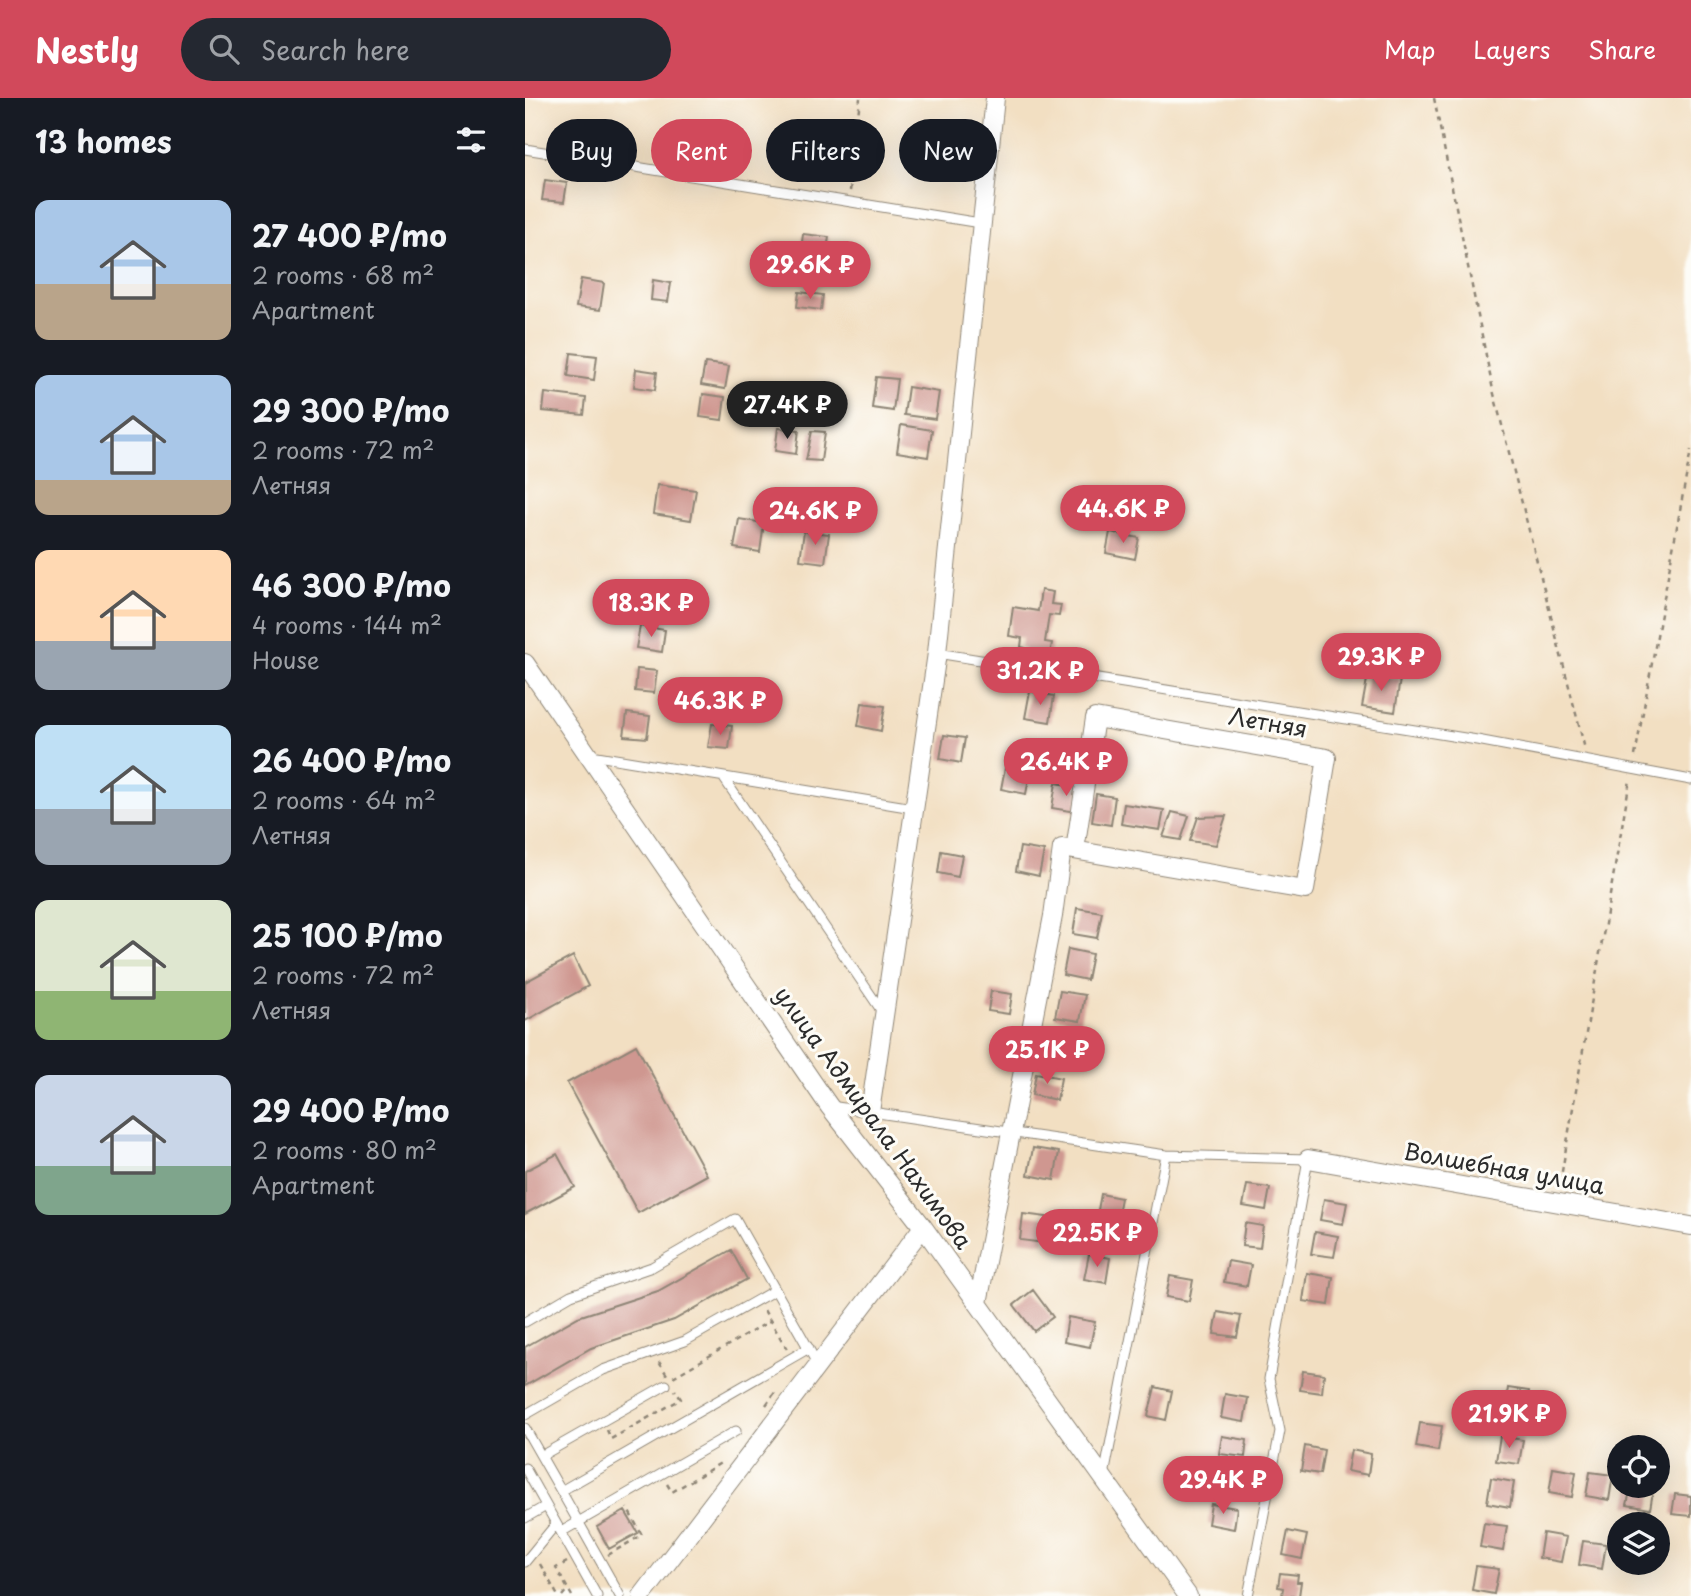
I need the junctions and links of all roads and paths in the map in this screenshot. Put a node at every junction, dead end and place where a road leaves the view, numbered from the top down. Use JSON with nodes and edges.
{"nodes":[{"id":1,"x":860,"y":98,"type":"edge"},
{"id":2,"x":995,"y":98,"type":"edge"},
{"id":3,"x":1434,"y":98,"type":"edge"},
{"id":4,"x":525,"y":149,"type":"edge"},
{"id":5,"x":849,"y":201,"type":"junction"},
{"id":6,"x":981,"y":223,"type":"junction"},
{"id":7,"x":1691,"y":450,"type":"edge"},
{"id":8,"x":937,"y":653,"type":"junction"},
{"id":9,"x":525,"y":663,"type":"edge"},
{"id":10,"x":587,"y":754,"type":"junction"},
{"id":11,"x":1588,"y":762,"type":"junction"},
{"id":12,"x":1632,"y":768,"type":"junction"},
{"id":13,"x":723,"y":777,"type":"junction"},
{"id":14,"x":1691,"y":780,"type":"edge"},
{"id":15,"x":913,"y":808,"type":"junction"},
{"id":16,"x":1075,"y":850,"type":"junction"},
{"id":17,"x":884,"y":1014,"type":"junction"},
{"id":18,"x":829,"y":1106,"type":"junction"},
{"id":19,"x":870,"y":1112,"type":"junction"},
{"id":20,"x":1011,"y":1131,"type":"junction"},
{"id":21,"x":1166,"y":1154,"type":"junction"},
{"id":22,"x":1308,"y":1160,"type":"junction"},
{"id":23,"x":1576,"y":1207,"type":"junction"},
{"id":24,"x":1691,"y":1226,"type":"edge"},
{"id":25,"x":923,"y":1227,"type":"junction"},
{"id":26,"x":775,"y":1290,"type":"junction"},
{"id":27,"x":758,"y":1300,"type":"junction"},
{"id":28,"x":978,"y":1303,"type":"junction"},
{"id":29,"x":770,"y":1321,"type":"junction"},
{"id":30,"x":525,"y":1322,"type":"edge"},
{"id":31,"x":809,"y":1348,"type":"junction"},
{"id":32,"x":792,"y":1358,"type":"junction"},
{"id":33,"x":818,"y":1365,"type":"junction"},
{"id":34,"x":668,"y":1382,"type":"joint"},
{"id":35,"x":776,"y":1391,"type":"dead end"},
{"id":36,"x":761,"y":1411,"type":"dead end"},
{"id":37,"x":525,"y":1415,"type":"edge"},
{"id":38,"x":525,"y":1428,"type":"edge"},
{"id":39,"x":736,"y":1431,"type":"dead end"},
{"id":40,"x":541,"y":1456,"type":"junction"},
{"id":41,"x":725,"y":1461,"type":"dead end"},
{"id":42,"x":525,"y":1468,"type":"edge"},
{"id":43,"x":1104,"y":1479,"type":"junction"},
{"id":44,"x":666,"y":1482,"type":"dead end"},
{"id":45,"x":561,"y":1491,"type":"junction"},
{"id":46,"x":625,"y":1505,"type":"dead end"},
{"id":47,"x":546,"y":1506,"type":"junction"},
{"id":48,"x":525,"y":1518,"type":"edge"},
{"id":49,"x":579,"y":1523,"type":"junction"},
{"id":50,"x":559,"y":1528,"type":"junction"},
{"id":51,"x":602,"y":1547,"type":"dead end"},
{"id":52,"x":536,"y":1558,"type":"dead end"},
{"id":53,"x":525,"y":1562,"type":"edge"},
{"id":54,"x":568,"y":1589,"type":"dead end"},
{"id":55,"x":560,"y":1596,"type":"edge"},
{"id":56,"x":597,"y":1596,"type":"edge"},
{"id":57,"x":620,"y":1596,"type":"edge"},
{"id":58,"x":642,"y":1596,"type":"edge"},
{"id":59,"x":1188,"y":1596,"type":"edge"},
{"id":60,"x":1248,"y":1596,"type":"edge"}],
"edges":[{"from":1,"to":5,"type":"path"},
{"from":2,"to":6,"type":"street"},
{"from":3,"to":11,"type":"path"},
{"from":4,"to":5,"type":"lane"},
{"from":5,"to":6,"type":"lane"},
{"from":6,"to":8,"type":"street"},
{"from":7,"to":12,"type":"path"},
{"from":8,"to":11,"type":"lane"},
{"from":8,"to":15,"type":"street"},
{"from":9,"to":10,"type":"street","name":"улица Адмирала Нахимова"},
{"from":10,"to":13,"type":"lane"},
{"from":10,"to":18,"type":"street","name":"улица Адмирала Нахимова"},
{"from":11,"to":12,"type":"lane"},
{"from":12,"to":14,"type":"lane"},
{"from":12,"to":23,"type":"path"},
{"from":13,"to":15,"type":"lane"},
{"from":13,"to":17,"type":"lane"},
{"from":15,"to":17,"type":"street"},
{"from":16,"to":16,"type":"street","name":"Летняя"},
{"from":16,"to":20,"type":"street"},
{"from":17,"to":19,"type":"street"},
{"from":18,"to":19,"type":"lane"},
{"from":18,"to":25,"type":"street","name":"улица Адмирала Нахимова"},
{"from":19,"to":20,"type":"lane"},
{"from":20,"to":21,"type":"lane"},
{"from":20,"to":28,"type":"street"},
{"from":21,"to":22,"type":"lane"},
{"from":21,"to":43,"type":"lane"},
{"from":22,"to":23,"type":"street","name":"Волшебная улица"},
{"from":22,"to":60,"type":"lane"},
{"from":23,"to":24,"type":"street","name":"Волшебная улица"},
{"from":25,"to":28,"type":"street","name":"улица Адмирала Нахимова"},
{"from":25,"to":33,"type":"street"},
{"from":26,"to":27,"type":"lane"},
{"from":26,"to":30,"type":"lane"},
{"from":26,"to":31,"type":"lane"},
{"from":27,"to":29,"type":"path"},
{"from":27,"to":37,"type":"lane"},
{"from":28,"to":43,"type":"street","name":"улица Адмирала Нахимова"},
{"from":29,"to":32,"type":"path"},
{"from":29,"to":34,"type":"path"},
{"from":31,"to":32,"type":"lane"},
{"from":31,"to":33,"type":"lane"},
{"from":32,"to":45,"type":"lane"},
{"from":33,"to":58,"type":"street"},
{"from":34,"to":40,"type":"lane"},
{"from":35,"to":36,"type":"path"},
{"from":38,"to":40,"type":"lane"},
{"from":39,"to":49,"type":"lane"},
{"from":40,"to":45,"type":"lane"},
{"from":41,"to":44,"type":"path"},
{"from":42,"to":47,"type":"lane"},
{"from":43,"to":59,"type":"street","name":"улица Адмирала Нахимова"},
{"from":45,"to":49,"type":"lane"},
{"from":46,"to":51,"type":"path"},
{"from":47,"to":48,"type":"lane"},
{"from":47,"to":50,"type":"lane"},
{"from":49,"to":50,"type":"lane"},
{"from":49,"to":57,"type":"lane"},
{"from":50,"to":53,"type":"lane"},
{"from":50,"to":56,"type":"lane"},
{"from":52,"to":55,"type":"path"},
{"from":54,"to":55,"type":"path"}]}
